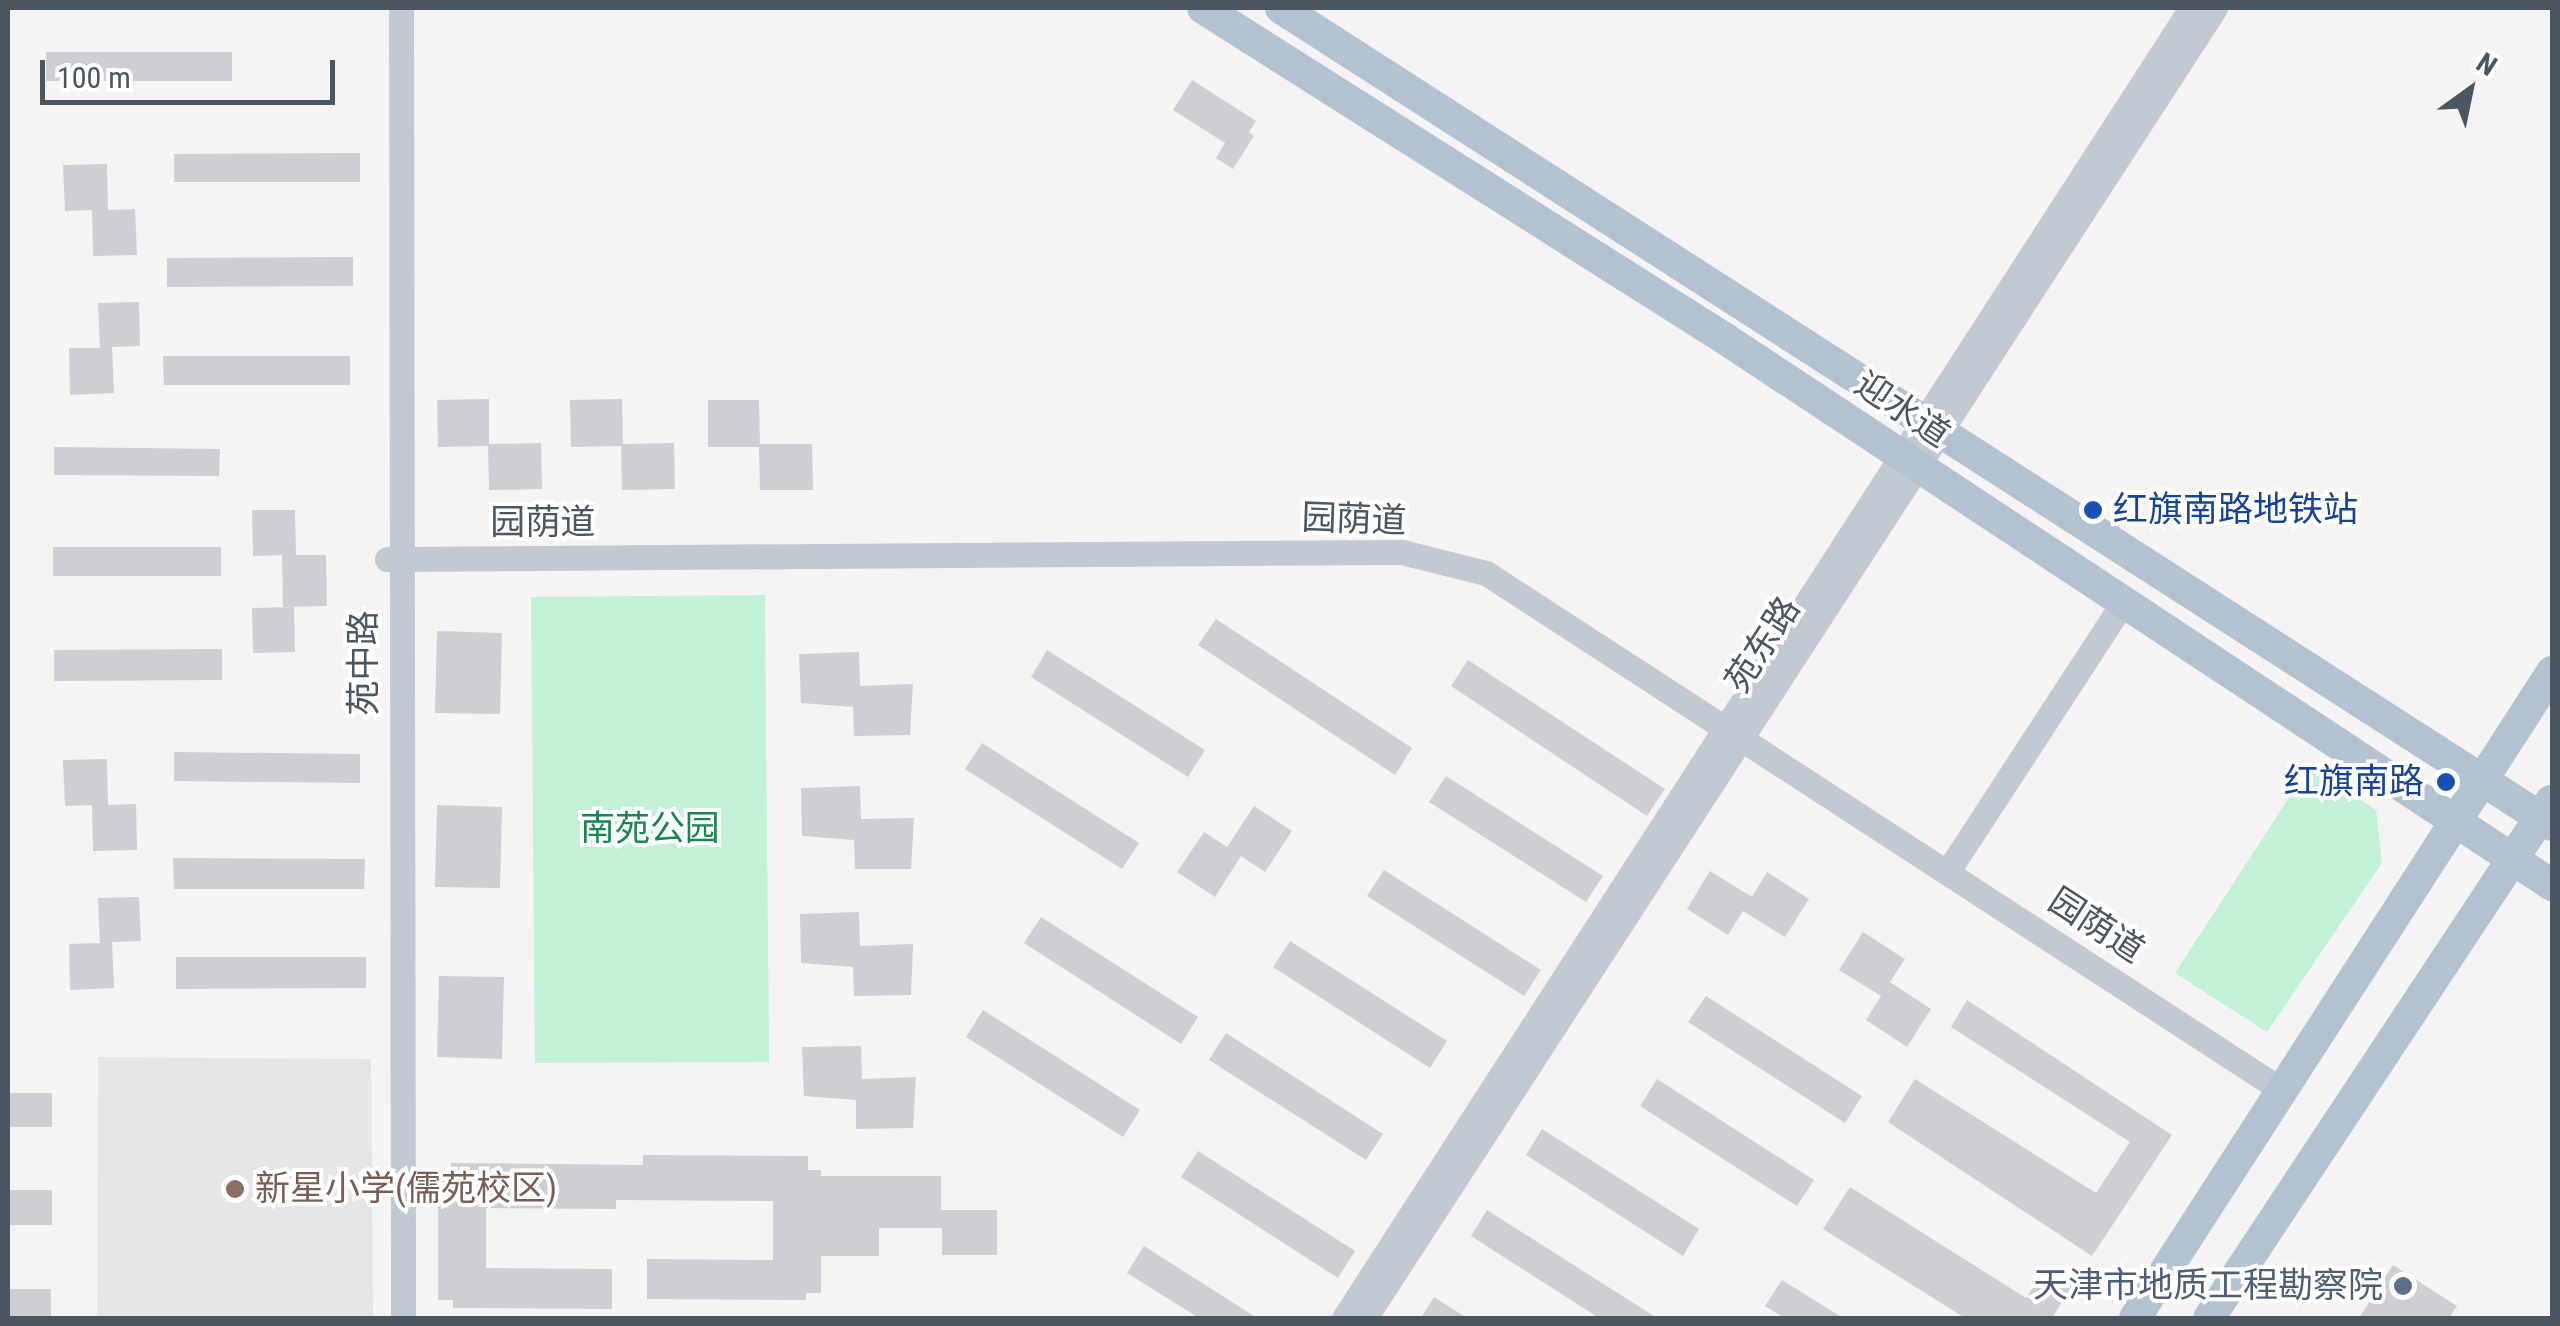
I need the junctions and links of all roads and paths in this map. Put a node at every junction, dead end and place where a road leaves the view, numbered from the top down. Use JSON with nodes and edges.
{"nodes":[{"id":1,"x":392,"y":8,"type":"edge"},
{"id":2,"x":401,"y":8,"type":"edge"},
{"id":3,"x":1203,"y":8,"type":"edge"},
{"id":4,"x":1281,"y":8,"type":"edge"},
{"id":5,"x":2192,"y":8,"type":"edge"},
{"id":6,"x":2215,"y":8,"type":"edge"},
{"id":7,"x":1936,"y":422,"type":"junction"},
{"id":8,"x":1910,"y":463,"type":"junction"},
{"id":9,"x":392,"y":559,"type":"junction"},
{"id":10,"x":2124,"y":601,"type":"junction"},
{"id":11,"x":2552,"y":672,"type":"edge"},
{"id":12,"x":1735,"y":735,"type":"junction"},
{"id":13,"x":2483,"y":779,"type":"junction"},
{"id":14,"x":2548,"y":813,"type":"edge"},
{"id":15,"x":2456,"y":821,"type":"junction"},
{"id":16,"x":2513,"y":859,"type":"junction"},
{"id":17,"x":1948,"y":871,"type":"junction"},
{"id":18,"x":2552,"y":885,"type":"edge"},
{"id":19,"x":2283,"y":1091,"type":"junction"},
{"id":20,"x":388,"y":1318,"type":"edge"},
{"id":21,"x":403,"y":1318,"type":"edge"},
{"id":22,"x":1344,"y":1318,"type":"edge"},
{"id":23,"x":1365,"y":1318,"type":"edge"},
{"id":24,"x":2135,"y":1318,"type":"edge"},
{"id":25,"x":2209,"y":1318,"type":"edge"}],
"edges":[{"from":1,"to":9,"type":"street","name":"苑中路"},
{"from":2,"to":9,"type":"street","name":"苑中路"},
{"from":3,"to":8,"type":"main road","name":"迎水道"},
{"from":4,"to":7,"type":"main road","name":"迎水道"},
{"from":5,"to":7,"type":"street","name":"苑东路"},
{"from":6,"to":7,"type":"street","name":"苑东路"},
{"from":7,"to":8,"type":"street","name":"苑东路"},
{"from":7,"to":13,"type":"main road","name":"迎水道"},
{"from":8,"to":10,"type":"main road","name":"迎水道"},
{"from":8,"to":12,"type":"street","name":"苑东路"},
{"from":9,"to":12,"type":"street","name":"园荫道"},
{"from":9,"to":20,"type":"street","name":"苑中路"},
{"from":9,"to":21,"type":"street","name":"苑中路"},
{"from":10,"to":15,"type":"main road","name":"迎水道"},
{"from":10,"to":17,"type":"street"},
{"from":11,"to":13,"type":"main road"},
{"from":12,"to":17,"type":"street","name":"园荫道"},
{"from":12,"to":22,"type":"street","name":"苑东路"},
{"from":12,"to":23,"type":"street","name":"苑东路"},
{"from":13,"to":14,"type":"main road","name":"迎水道"},
{"from":13,"to":15,"type":"main road"},
{"from":14,"to":16,"type":"main road"},
{"from":15,"to":16,"type":"main road","name":"迎水道"},
{"from":15,"to":19,"type":"main road"},
{"from":16,"to":18,"type":"main road","name":"迎水道"},
{"from":16,"to":25,"type":"main road"},
{"from":17,"to":19,"type":"street","name":"园荫道"},
{"from":19,"to":24,"type":"main road"}]}
